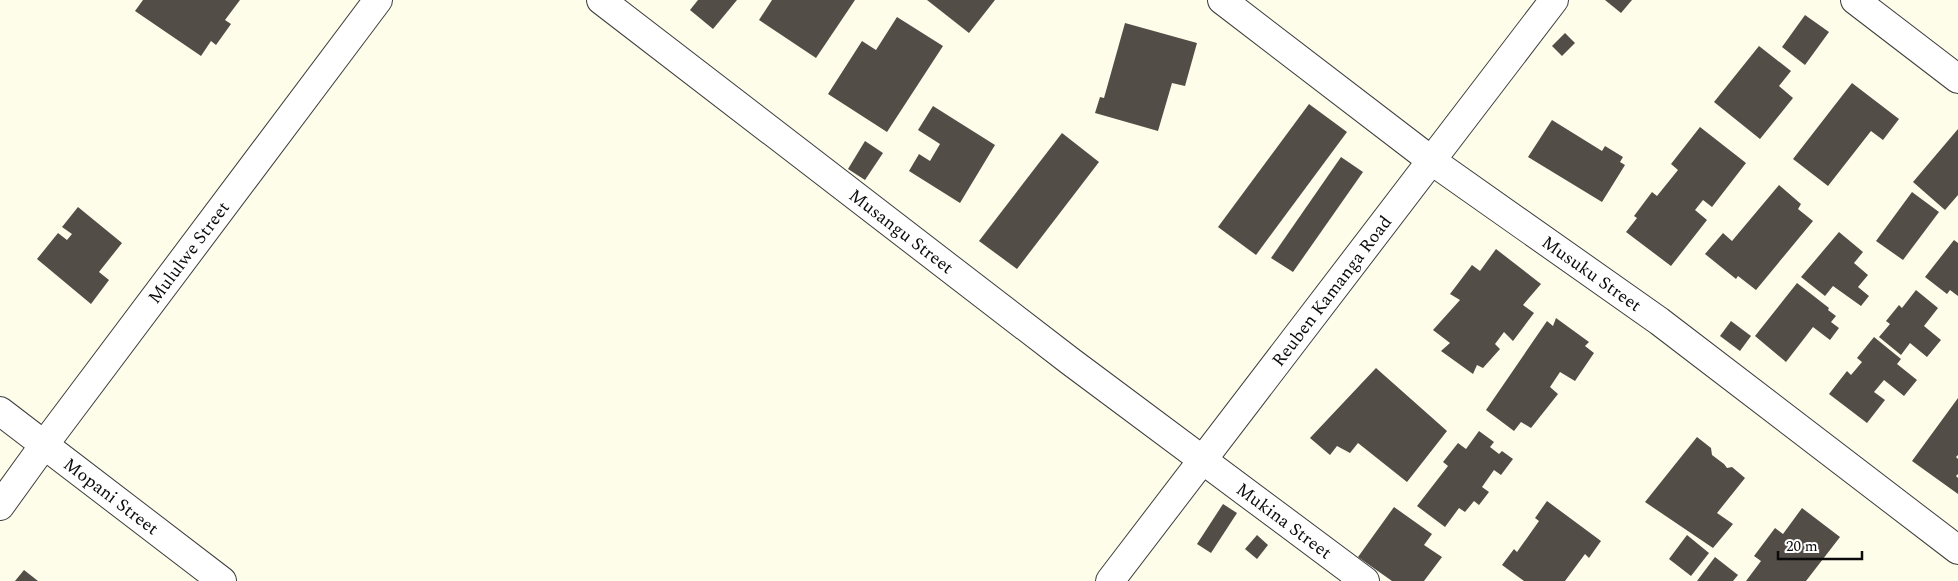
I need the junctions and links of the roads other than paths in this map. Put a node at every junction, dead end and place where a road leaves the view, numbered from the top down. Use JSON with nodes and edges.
{"nodes":[{"id":1,"x":378,"y":0,"type":"edge"},
{"id":2,"x":601,"y":0,"type":"edge"},
{"id":3,"x":1222,"y":0,"type":"edge"},
{"id":4,"x":1554,"y":0,"type":"edge"},
{"id":5,"x":1855,"y":0,"type":"edge"},
{"id":6,"x":1958,"y":79,"type":"edge"},
{"id":7,"x":1432,"y":161,"type":"junction"},
{"id":8,"x":0,"y":411,"type":"edge"},
{"id":9,"x":44,"y":445,"type":"junction"},
{"id":10,"x":1202,"y":459,"type":"junction"},
{"id":11,"x":0,"y":506,"type":"edge"},
{"id":12,"x":1958,"y":550,"type":"edge"},
{"id":13,"x":222,"y":581,"type":"edge"},
{"id":14,"x":1110,"y":581,"type":"edge"},
{"id":15,"x":1365,"y":581,"type":"edge"}],
"edges":[{"from":1,"to":9,"type":"street","name":"Mululwe Street"},
{"from":2,"to":10,"type":"street","name":"Musangu Street"},
{"from":3,"to":7,"type":"street","name":"Musuku Street"},
{"from":4,"to":7,"type":"street","name":"Reuben Kamanga Road"},
{"from":5,"to":6,"type":"street"},
{"from":7,"to":10,"type":"street","name":"Reuben Kamanga Road"},
{"from":7,"to":12,"type":"street","name":"Musuku Street"},
{"from":8,"to":9,"type":"street","name":"Mopani Street"},
{"from":9,"to":11,"type":"street","name":"Mululwe Street"},
{"from":9,"to":13,"type":"street","name":"Mopani Street"},
{"from":10,"to":14,"type":"street","name":"Reuben Kamanga Road"},
{"from":10,"to":15,"type":"street","name":"Mukina Street"}]}
